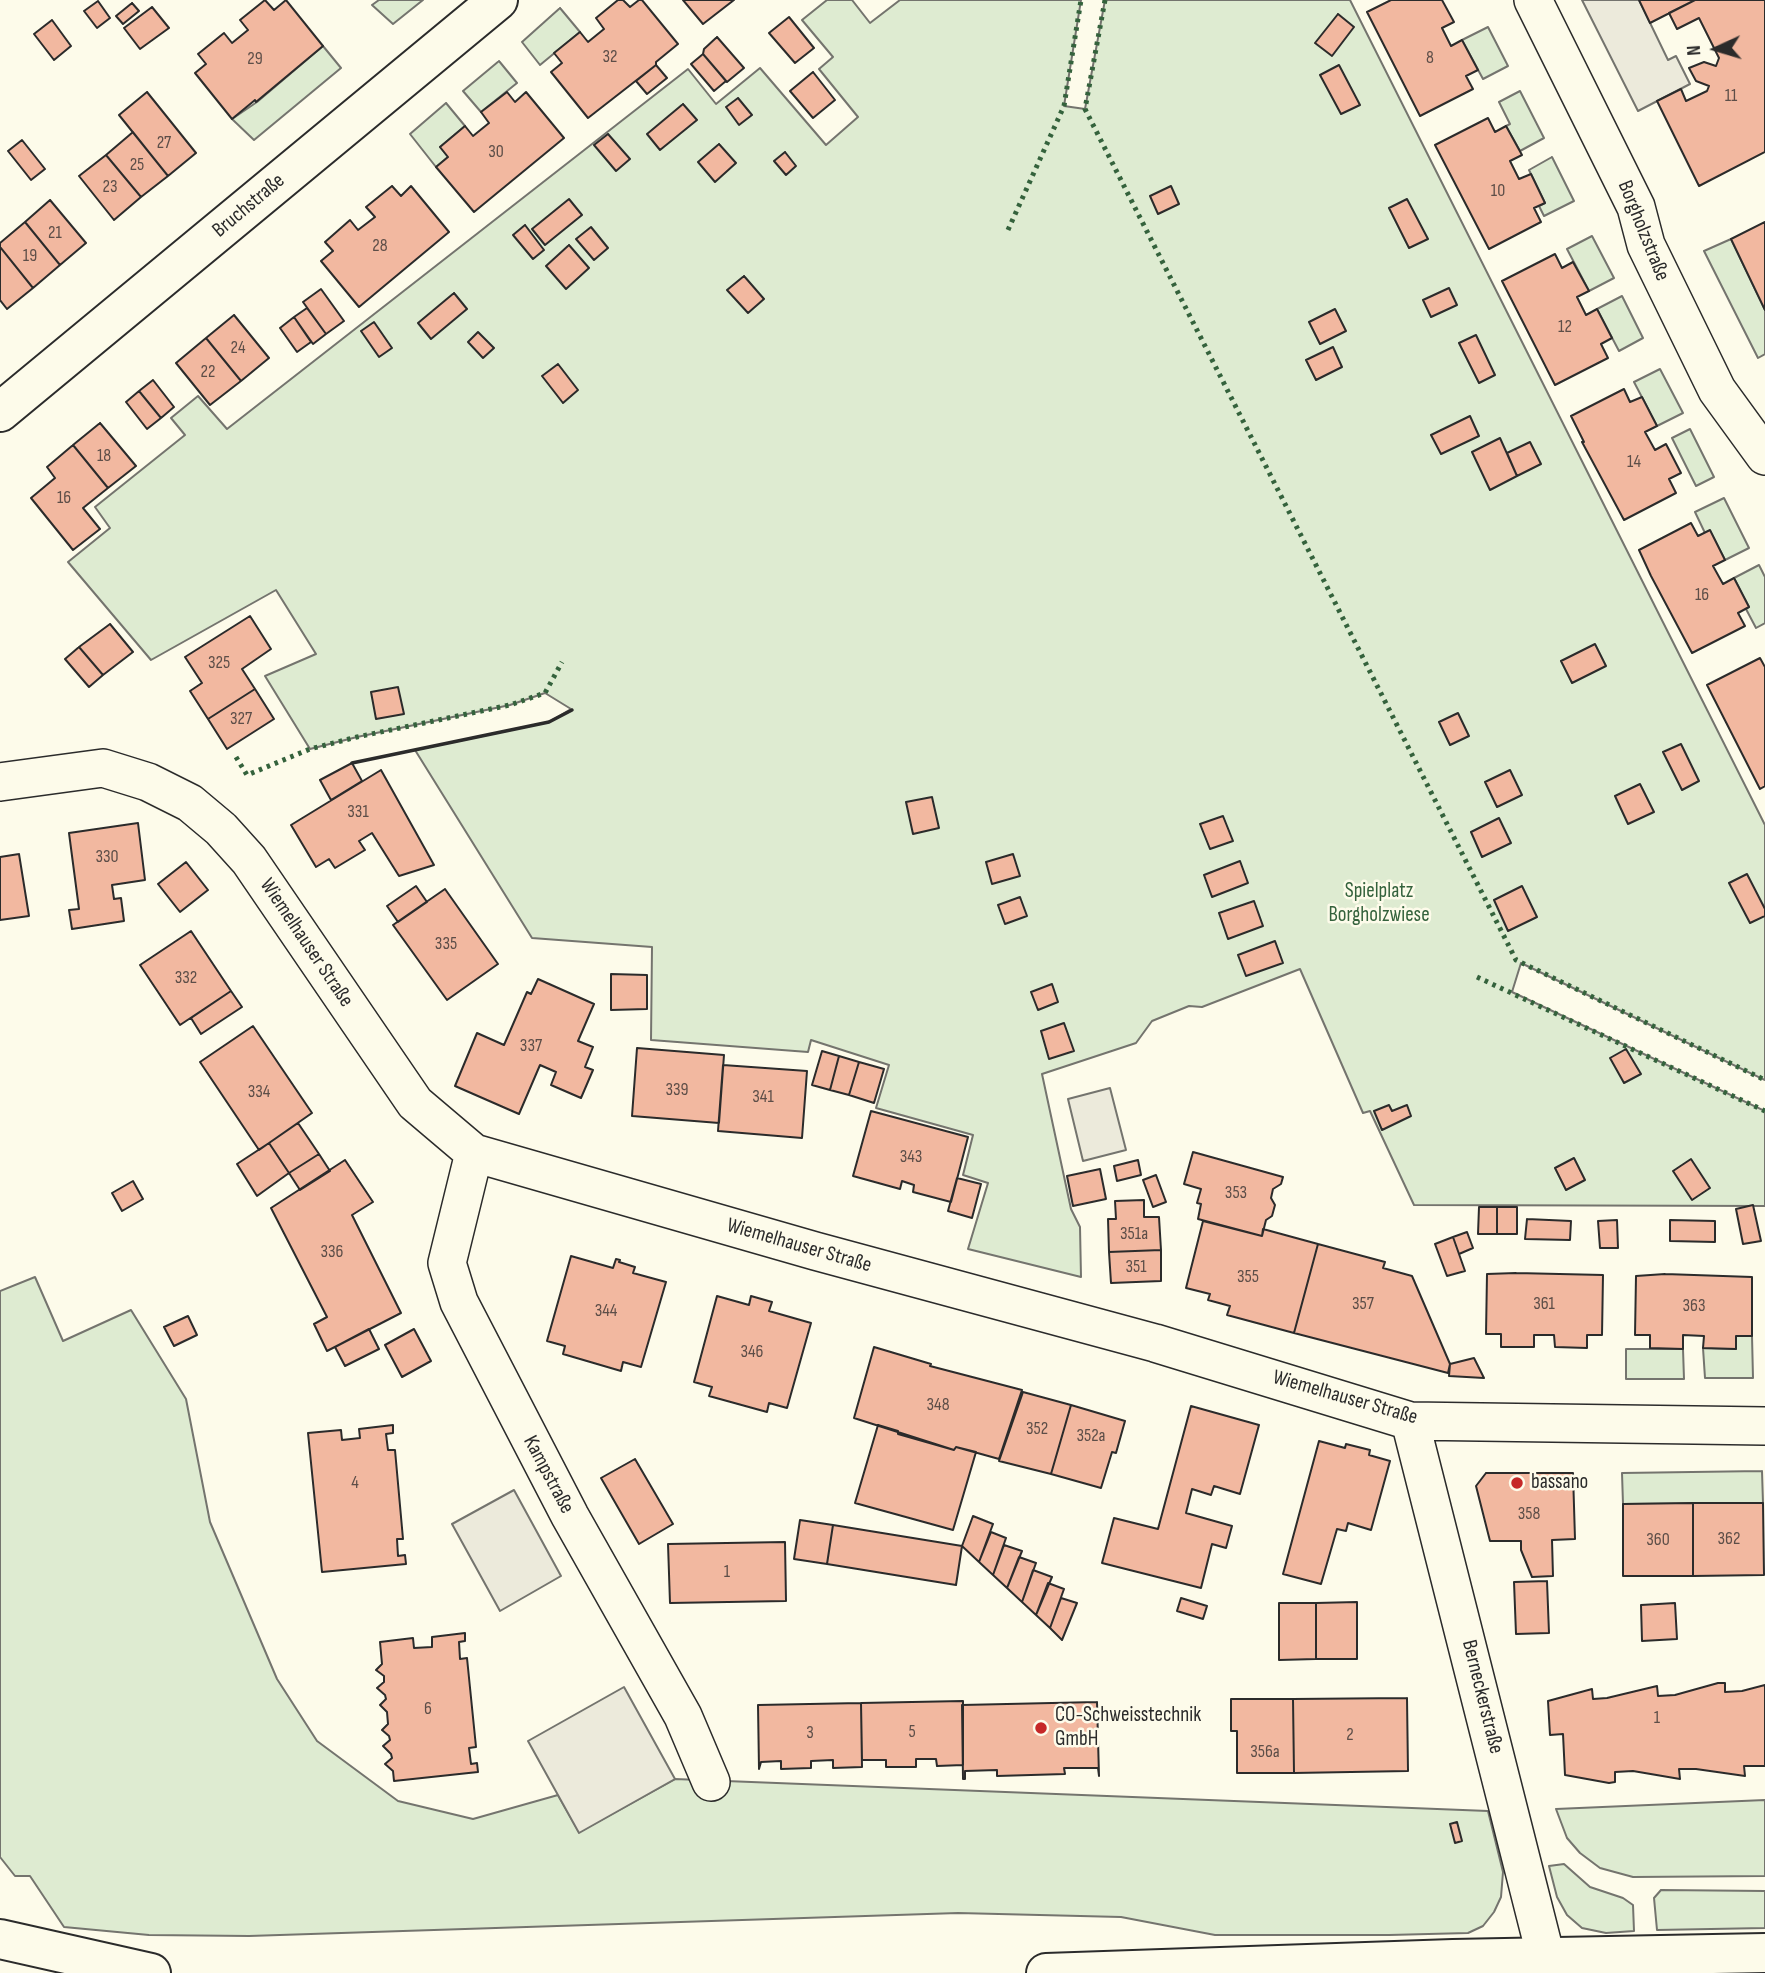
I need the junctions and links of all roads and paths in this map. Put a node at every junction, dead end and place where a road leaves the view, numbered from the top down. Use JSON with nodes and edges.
{"nodes":[{"id":1,"x":498,"y":0,"type":"edge"},
{"id":2,"x":1533,"y":0,"type":"edge"},
{"id":3,"x":0,"y":412,"type":"edge"},
{"id":4,"x":1765,"y":456,"type":"edge"},
{"id":5,"x":0,"y":782,"type":"edge"},
{"id":6,"x":474,"y":1153,"type":"junction"},
{"id":7,"x":1410,"y":1421,"type":"junction"},
{"id":8,"x":1765,"y":1426,"type":"edge"},
{"id":9,"x":712,"y":1783,"type":"dead end"},
{"id":10,"x":0,"y":1939,"type":"edge"},
{"id":11,"x":1765,"y":1953,"type":"edge"},
{"id":12,"x":1549,"y":1965,"type":"edge"},
{"id":13,"x":151,"y":1973,"type":"edge"},
{"id":14,"x":1046,"y":1973,"type":"edge"}],
"edges":[{"from":1,"to":3,"type":"main road","name":"Bruchstraße"},
{"from":2,"to":4,"type":"street","name":"Borgholzstraße"},
{"from":5,"to":6,"type":"street","name":"Wiemelhauser Straße"},
{"from":6,"to":7,"type":"street","name":"Wiemelhauser Straße"},
{"from":6,"to":9,"type":"street","name":"Kampstraße"},
{"from":7,"to":8,"type":"street","name":"Wiemelhauser Straße"},
{"from":7,"to":12,"type":"street","name":"Berneckerstraße"},
{"from":10,"to":13,"type":"main road"},
{"from":11,"to":12,"type":"main road"},
{"from":12,"to":14,"type":"main road"}]}
